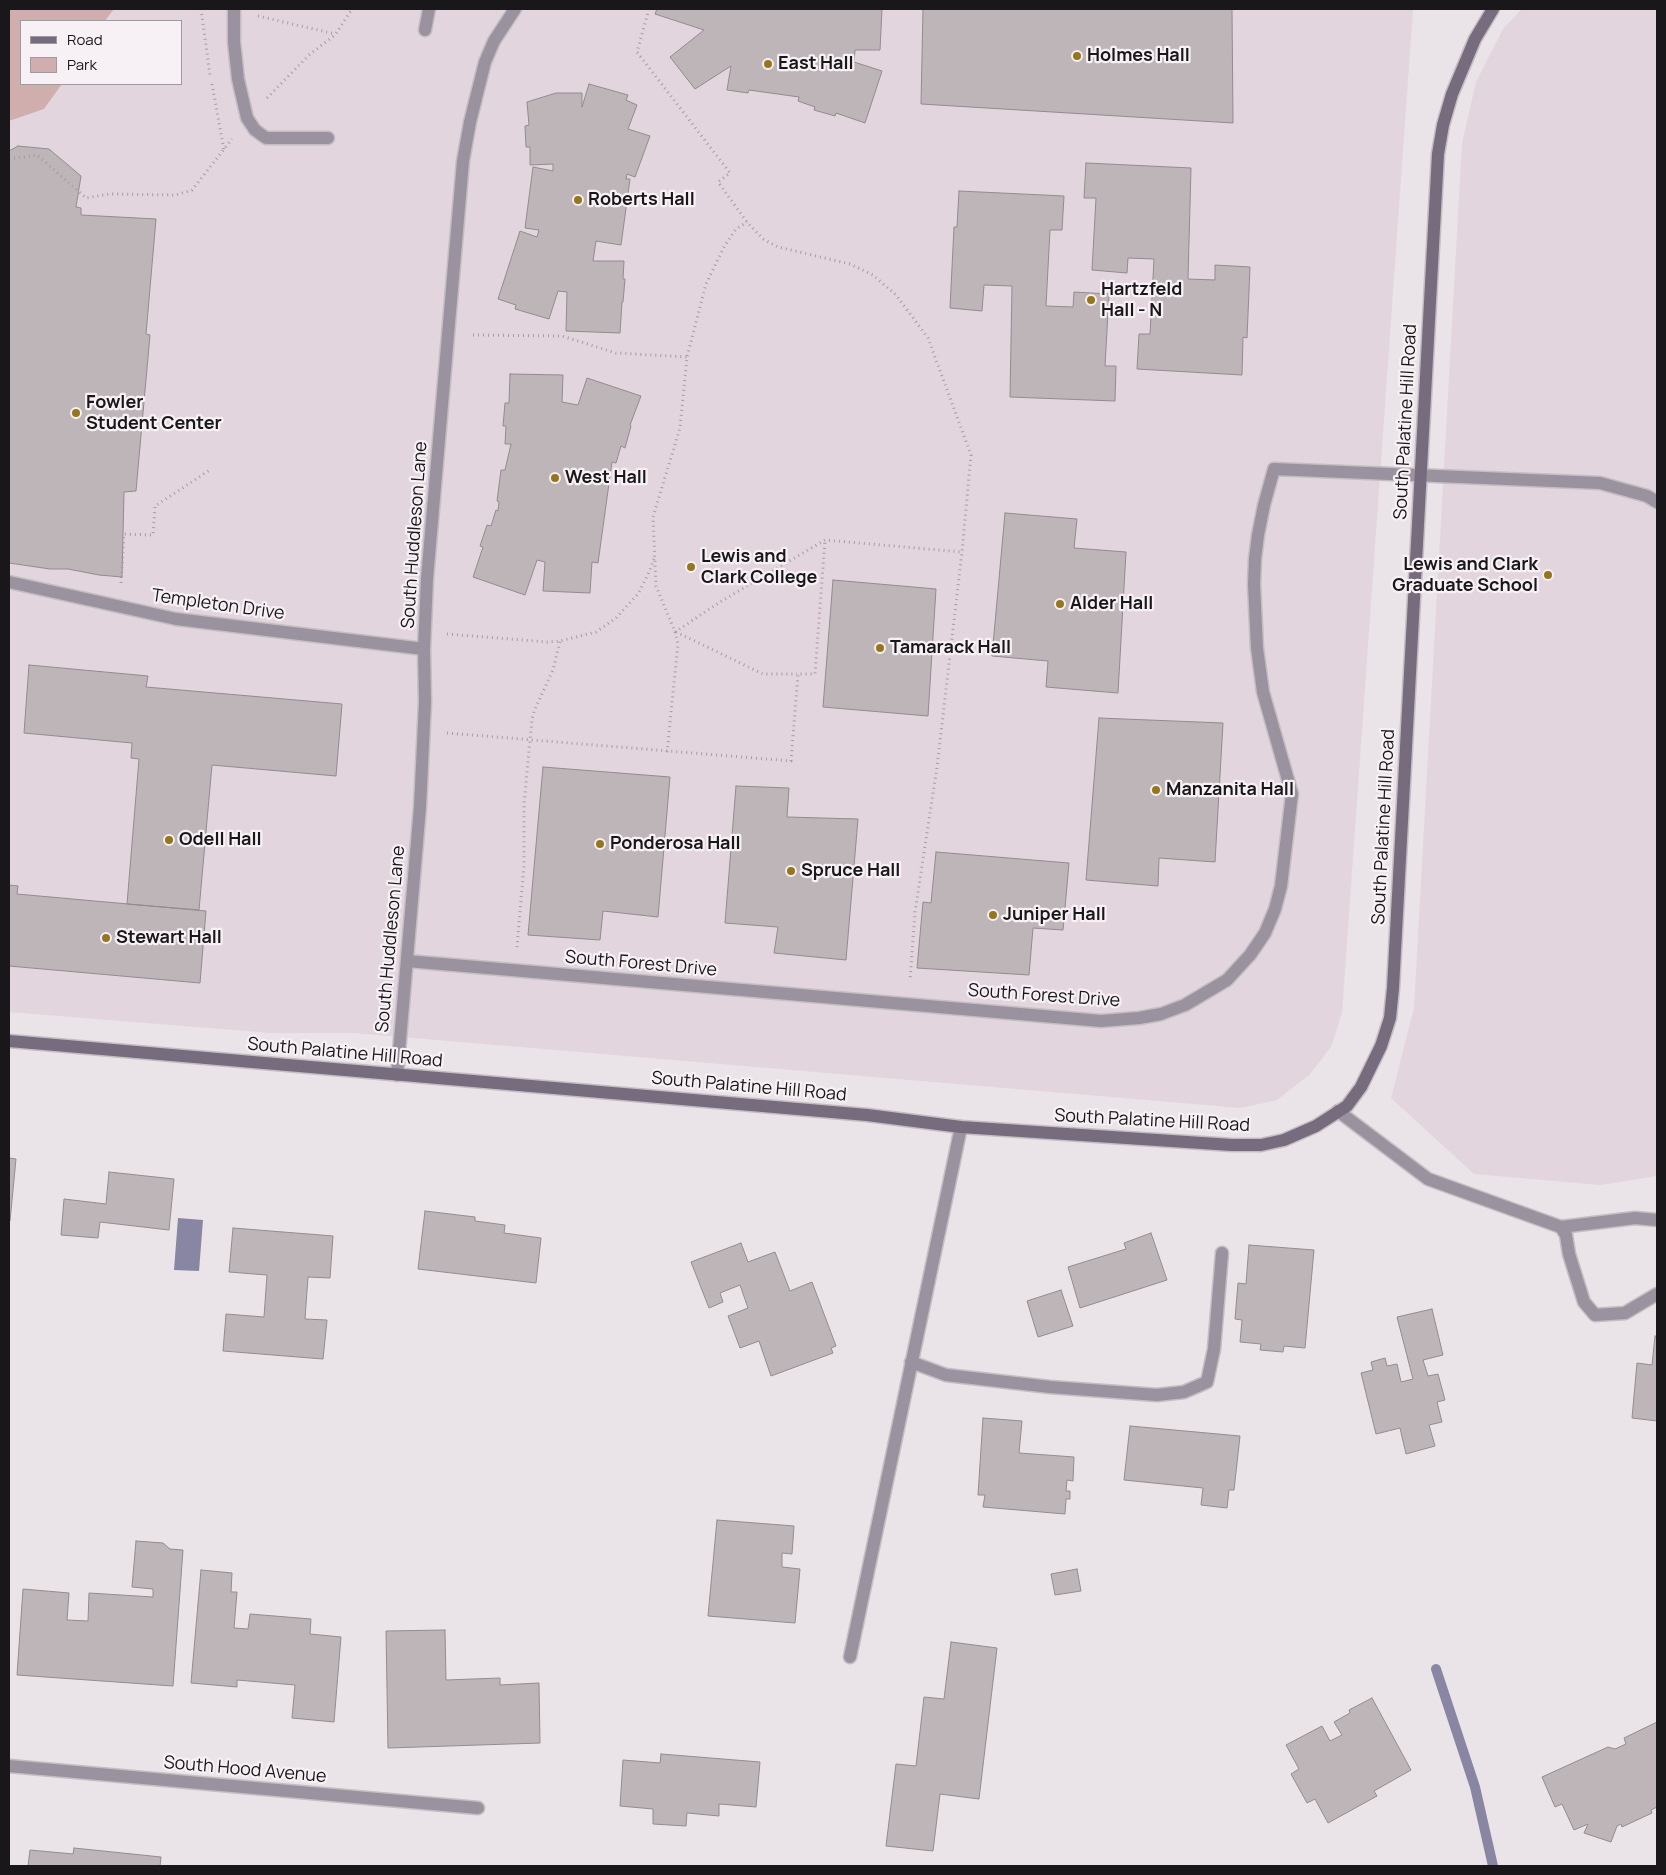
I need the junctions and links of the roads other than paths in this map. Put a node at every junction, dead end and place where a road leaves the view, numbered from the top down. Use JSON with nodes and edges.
{"nodes":[{"id":1,"x":429,"y":9,"type":"edge"},
{"id":2,"x":515,"y":9,"type":"edge"},
{"id":3,"x":1493,"y":9,"type":"edge"},
{"id":4,"x":234,"y":10,"type":"edge"},
{"id":5,"x":425,"y":30,"type":"dead end"},
{"id":6,"x":328,"y":138,"type":"dead end"},
{"id":7,"x":1421,"y":475,"type":"junction"},
{"id":8,"x":1657,"y":502,"type":"edge"},
{"id":9,"x":9,"y":582,"type":"edge"},
{"id":10,"x":424,"y":649,"type":"junction"},
{"id":11,"x":407,"y":961,"type":"junction"},
{"id":12,"x":9,"y":1041,"type":"edge"},
{"id":13,"x":397,"y":1075,"type":"junction"},
{"id":14,"x":1338,"y":1111,"type":"junction"},
{"id":15,"x":961,"y":1127,"type":"junction"},
{"id":16,"x":1657,"y":1220,"type":"edge"},
{"id":17,"x":1561,"y":1226,"type":"junction"},
{"id":18,"x":1222,"y":1253,"type":"dead end"},
{"id":19,"x":1657,"y":1294,"type":"edge"},
{"id":20,"x":911,"y":1362,"type":"junction"},
{"id":21,"x":850,"y":1657,"type":"dead end"},
{"id":22,"x":9,"y":1766,"type":"edge"},
{"id":23,"x":478,"y":1808,"type":"dead end"}],
"edges":[{"from":1,"to":5,"type":"street"},
{"from":2,"to":10,"type":"street","name":"South Huddleson Lane"},
{"from":3,"to":7,"type":"street","name":"South Palatine Hill Road"},
{"from":4,"to":6,"type":"street"},
{"from":7,"to":8,"type":"street"},
{"from":7,"to":11,"type":"street","name":"South Forest Drive"},
{"from":7,"to":14,"type":"street","name":"South Palatine Hill Road"},
{"from":9,"to":10,"type":"street","name":"Templeton Drive"},
{"from":10,"to":11,"type":"street","name":"South Huddleson Lane"},
{"from":11,"to":13,"type":"street","name":"South Huddleson Lane"},
{"from":12,"to":13,"type":"street","name":"South Palatine Hill Road"},
{"from":13,"to":15,"type":"street","name":"South Palatine Hill Road"},
{"from":14,"to":15,"type":"street","name":"South Palatine Hill Road"},
{"from":14,"to":17,"type":"street"},
{"from":15,"to":20,"type":"street"},
{"from":16,"to":17,"type":"street"},
{"from":17,"to":19,"type":"street"},
{"from":18,"to":20,"type":"street"},
{"from":20,"to":21,"type":"street"},
{"from":22,"to":23,"type":"street","name":"South Hood Avenue"}]}
